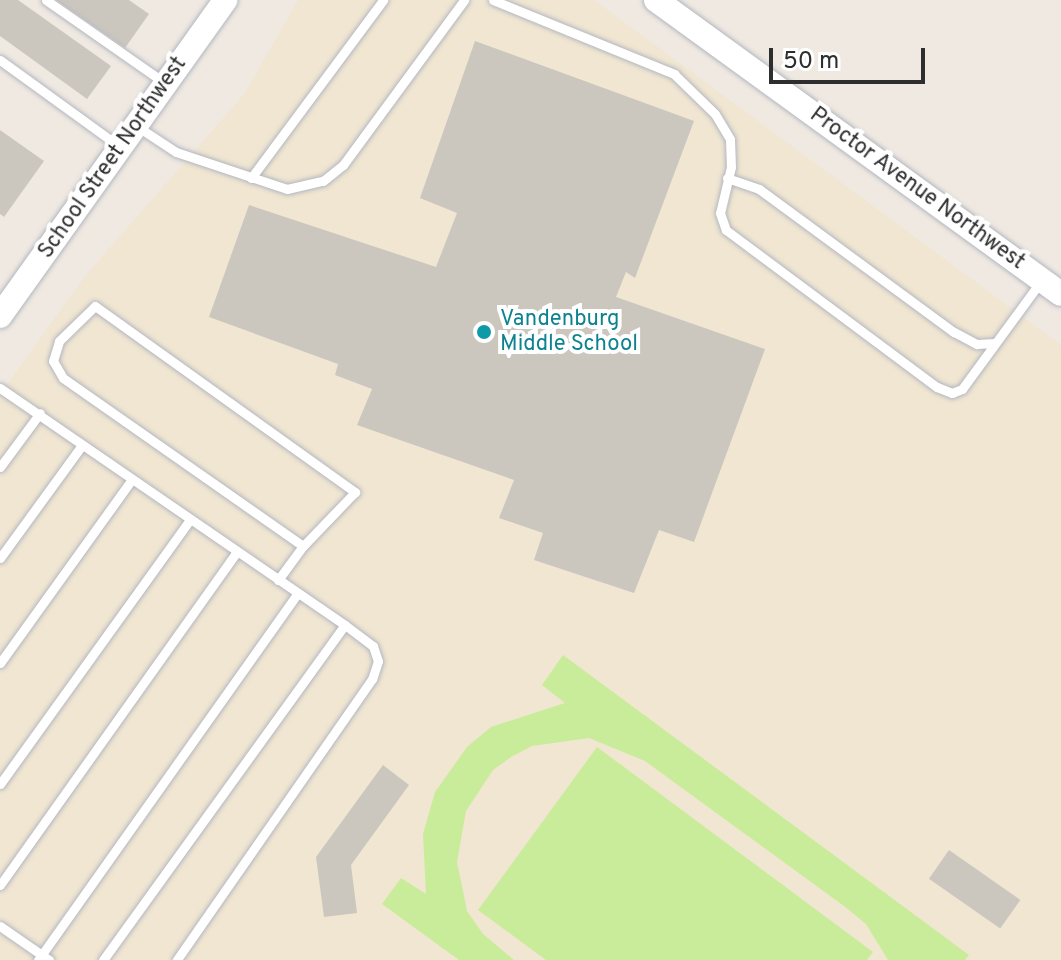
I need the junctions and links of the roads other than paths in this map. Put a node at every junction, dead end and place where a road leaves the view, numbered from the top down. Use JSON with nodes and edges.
{"nodes":[{"id":1,"x":46,"y":0,"type":"edge"},
{"id":2,"x":225,"y":0,"type":"edge"},
{"id":3,"x":383,"y":0,"type":"edge"},
{"id":4,"x":464,"y":0,"type":"edge"},
{"id":5,"x":493,"y":0,"type":"edge"},
{"id":6,"x":656,"y":0,"type":"edge"},
{"id":7,"x":0,"y":60,"type":"edge"},
{"id":8,"x":165,"y":83,"type":"junction"},
{"id":9,"x":135,"y":125,"type":"junction"},
{"id":10,"x":120,"y":147,"type":"junction"},
{"id":11,"x":251,"y":178,"type":"junction"},
{"id":12,"x":727,"y":178,"type":"junction"},
{"id":13,"x":1051,"y":287,"type":"edge"},
{"id":14,"x":0,"y":316,"type":"edge"},
{"id":15,"x":995,"y":343,"type":"junction"},
{"id":16,"x":0,"y":388,"type":"edge"},
{"id":17,"x":40,"y":413,"type":"junction"},
{"id":18,"x":82,"y":445,"type":"junction"},
{"id":19,"x":0,"y":467,"type":"edge"},
{"id":20,"x":132,"y":479,"type":"junction"},
{"id":21,"x":190,"y":520,"type":"junction"},
{"id":22,"x":303,"y":546,"type":"junction"},
{"id":23,"x":237,"y":552,"type":"junction"},
{"id":24,"x":0,"y":558,"type":"edge"},
{"id":25,"x":278,"y":580,"type":"junction"},
{"id":26,"x":297,"y":594,"type":"junction"},
{"id":27,"x":345,"y":625,"type":"junction"},
{"id":28,"x":0,"y":663,"type":"edge"},
{"id":29,"x":0,"y":784,"type":"edge"},
{"id":30,"x":0,"y":885,"type":"edge"},
{"id":31,"x":0,"y":926,"type":"edge"},
{"id":32,"x":43,"y":958,"type":"edge"},
{"id":33,"x":103,"y":960,"type":"edge"},
{"id":34,"x":177,"y":960,"type":"edge"}],
"edges":[{"from":1,"to":8,"type":"lane"},
{"from":2,"to":8,"type":"street","name":"School Street Northwest"},
{"from":3,"to":11,"type":"lane"},
{"from":4,"to":11,"type":"lane"},
{"from":5,"to":12,"type":"lane"},
{"from":6,"to":13,"type":"street","name":"Proctor Avenue Northwest"},
{"from":7,"to":10,"type":"lane"},
{"from":8,"to":9,"type":"street","name":"School Street Northwest"},
{"from":9,"to":10,"type":"street","name":"School Street Northwest"},
{"from":9,"to":11,"type":"lane"},
{"from":10,"to":14,"type":"street","name":"School Street Northwest"},
{"from":12,"to":15,"type":"lane"},
{"from":12,"to":15,"type":"lane"},
{"from":13,"to":15,"type":"lane"},
{"from":16,"to":17,"type":"lane"},
{"from":17,"to":18,"type":"lane"},
{"from":17,"to":19,"type":"lane"},
{"from":18,"to":20,"type":"lane"},
{"from":18,"to":24,"type":"lane"},
{"from":20,"to":21,"type":"lane"},
{"from":20,"to":28,"type":"lane"},
{"from":21,"to":23,"type":"lane"},
{"from":21,"to":29,"type":"lane"},
{"from":22,"to":22,"type":"lane"},
{"from":22,"to":25,"type":"lane"},
{"from":23,"to":25,"type":"lane"},
{"from":23,"to":30,"type":"lane"},
{"from":25,"to":26,"type":"lane"},
{"from":26,"to":27,"type":"lane"},
{"from":26,"to":32,"type":"lane"},
{"from":27,"to":33,"type":"lane"},
{"from":27,"to":34,"type":"lane"},
{"from":31,"to":32,"type":"lane"}]}
